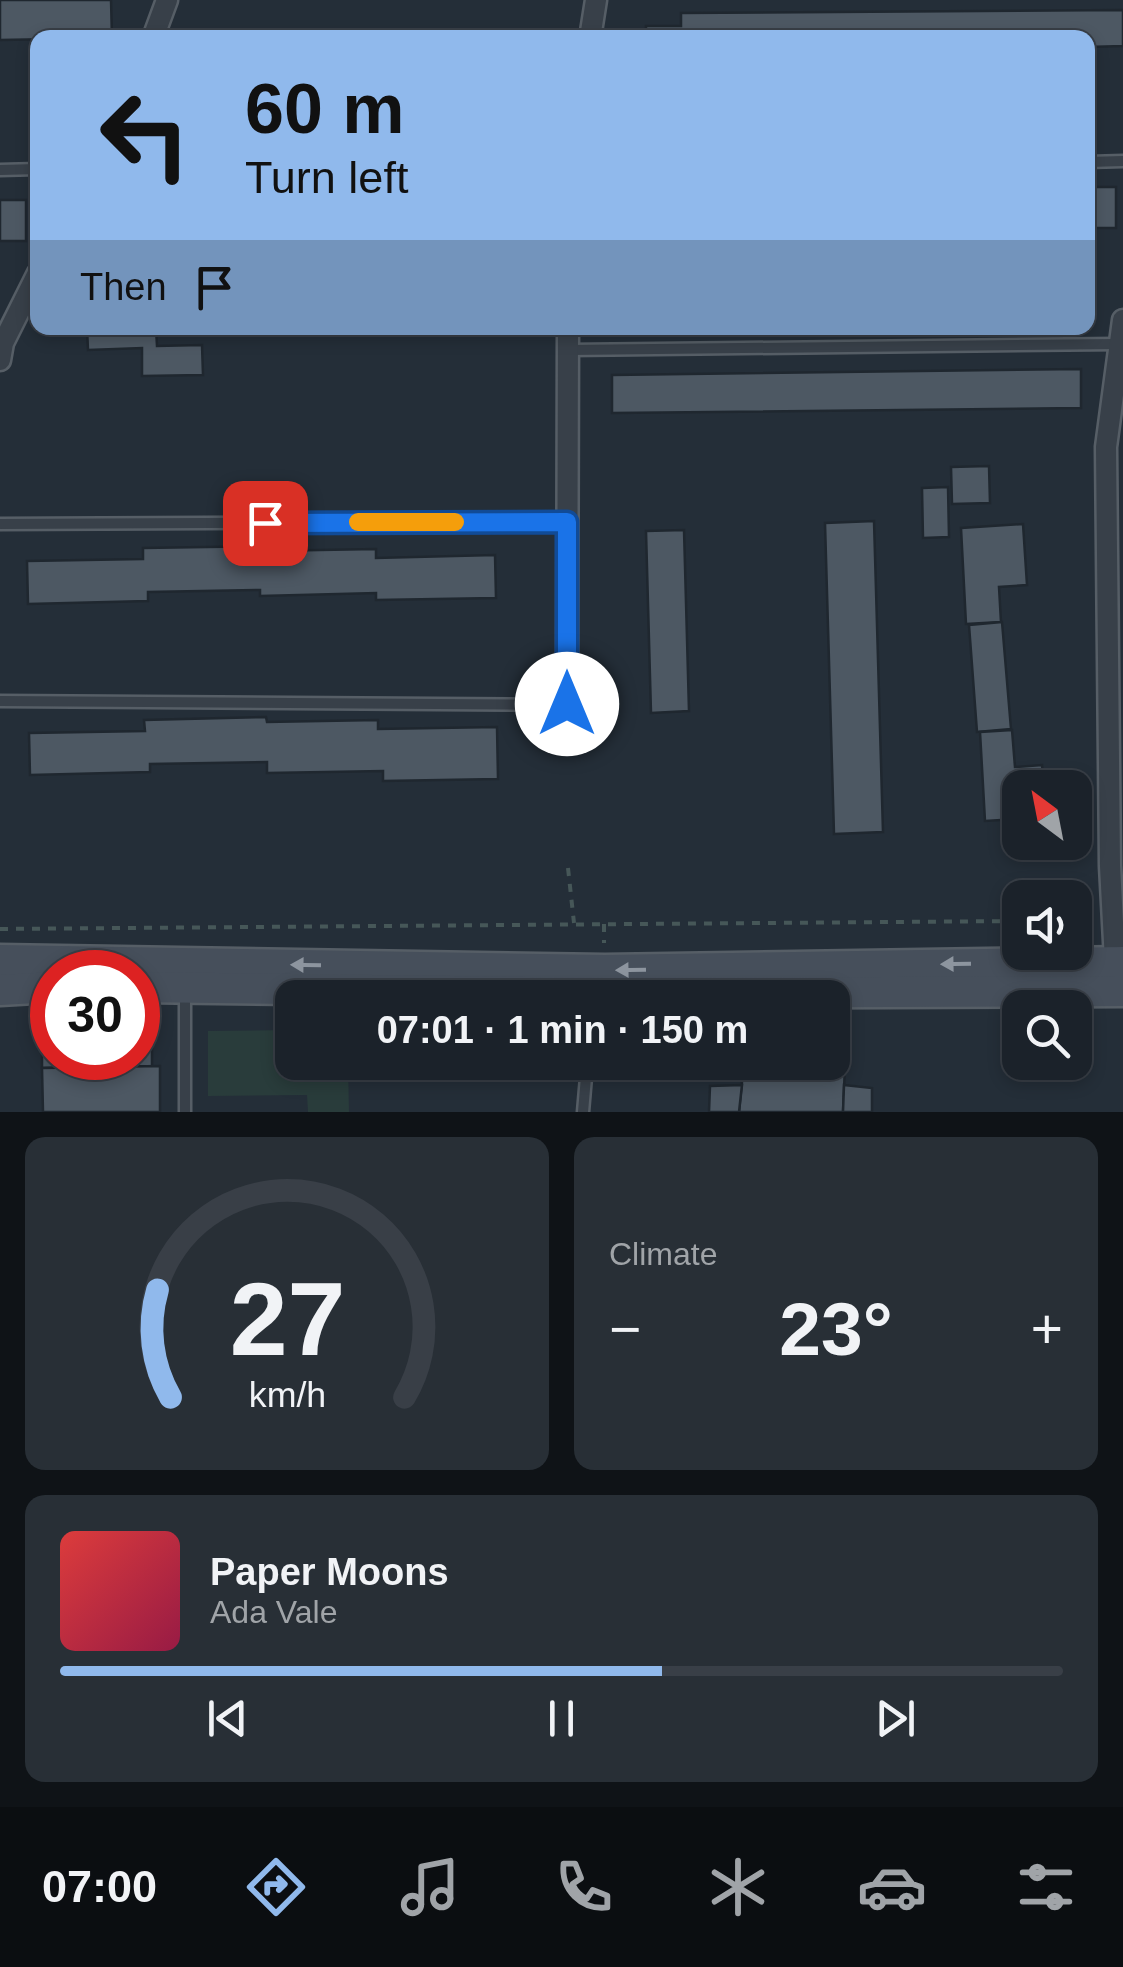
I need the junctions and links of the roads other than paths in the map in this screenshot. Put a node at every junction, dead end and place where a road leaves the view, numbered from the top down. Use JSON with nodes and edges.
{"nodes":[{"id":1,"x":168,"y":0,"type":"edge"},
{"id":2,"x":596,"y":0,"type":"edge"},
{"id":3,"x":157,"y":30,"type":"edge"},
{"id":4,"x":591,"y":30,"type":"edge"},
{"id":5,"x":1123,"y":160,"type":"edge"},
{"id":6,"x":1095,"y":162,"type":"edge"},
{"id":7,"x":30,"y":169,"type":"edge"},
{"id":8,"x":0,"y":170,"type":"edge"},
{"id":9,"x":30,"y":288,"type":"edge"},
{"id":10,"x":1123,"y":320,"type":"edge"},
{"id":11,"x":568,"y":335,"type":"edge"},
{"id":12,"x":1118,"y":344,"type":"junction"},
{"id":13,"x":1,"y":348,"type":"edge"},
{"id":14,"x":568,"y":350,"type":"junction"},
{"id":15,"x":567,"y":522,"type":"junction"},
{"id":16,"x":0,"y":524,"type":"edge"},
{"id":17,"x":1116,"y":693,"type":"edge"},
{"id":18,"x":0,"y":701,"type":"edge"},
{"id":19,"x":567,"y":704,"type":"joint"},
{"id":20,"x":0,"y":960,"type":"edge"},
{"id":21,"x":1120,"y":971,"type":"edge"},
{"id":22,"x":850,"y":985,"type":"edge"},
{"id":23,"x":160,"y":987,"type":"edge"},
{"id":24,"x":30,"y":988,"type":"edge"},
{"id":25,"x":185,"y":988,"type":"junction"},
{"id":26,"x":275,"y":989,"type":"edge"},
{"id":27,"x":0,"y":990,"type":"edge"},
{"id":28,"x":586,"y":1080,"type":"edge"},
{"id":29,"x":185,"y":1112,"type":"edge"},
{"id":30,"x":583,"y":1112,"type":"edge"}],
"edges":[{"from":1,"to":3,"type":"street"},
{"from":2,"to":4,"type":"street"},
{"from":5,"to":6,"type":"lane"},
{"from":7,"to":8,"type":"lane"},
{"from":9,"to":13,"type":"street"},
{"from":10,"to":12,"type":"street"},
{"from":11,"to":14,"type":"street"},
{"from":12,"to":14,"type":"lane"},
{"from":12,"to":17,"type":"street"},
{"from":14,"to":15,"type":"street"},
{"from":15,"to":16,"type":"lane"},
{"from":15,"to":19,"type":"street"},
{"from":17,"to":21,"type":"street"},
{"from":18,"to":19,"type":"lane"},
{"from":21,"to":20,"type":"main road","one_way":true},
{"from":21,"to":22,"type":"main road"},
{"from":23,"to":25,"type":"main road"},
{"from":24,"to":27,"type":"main road"},
{"from":25,"to":26,"type":"main road"},
{"from":25,"to":29,"type":"lane"},
{"from":28,"to":30,"type":"lane"}]}
